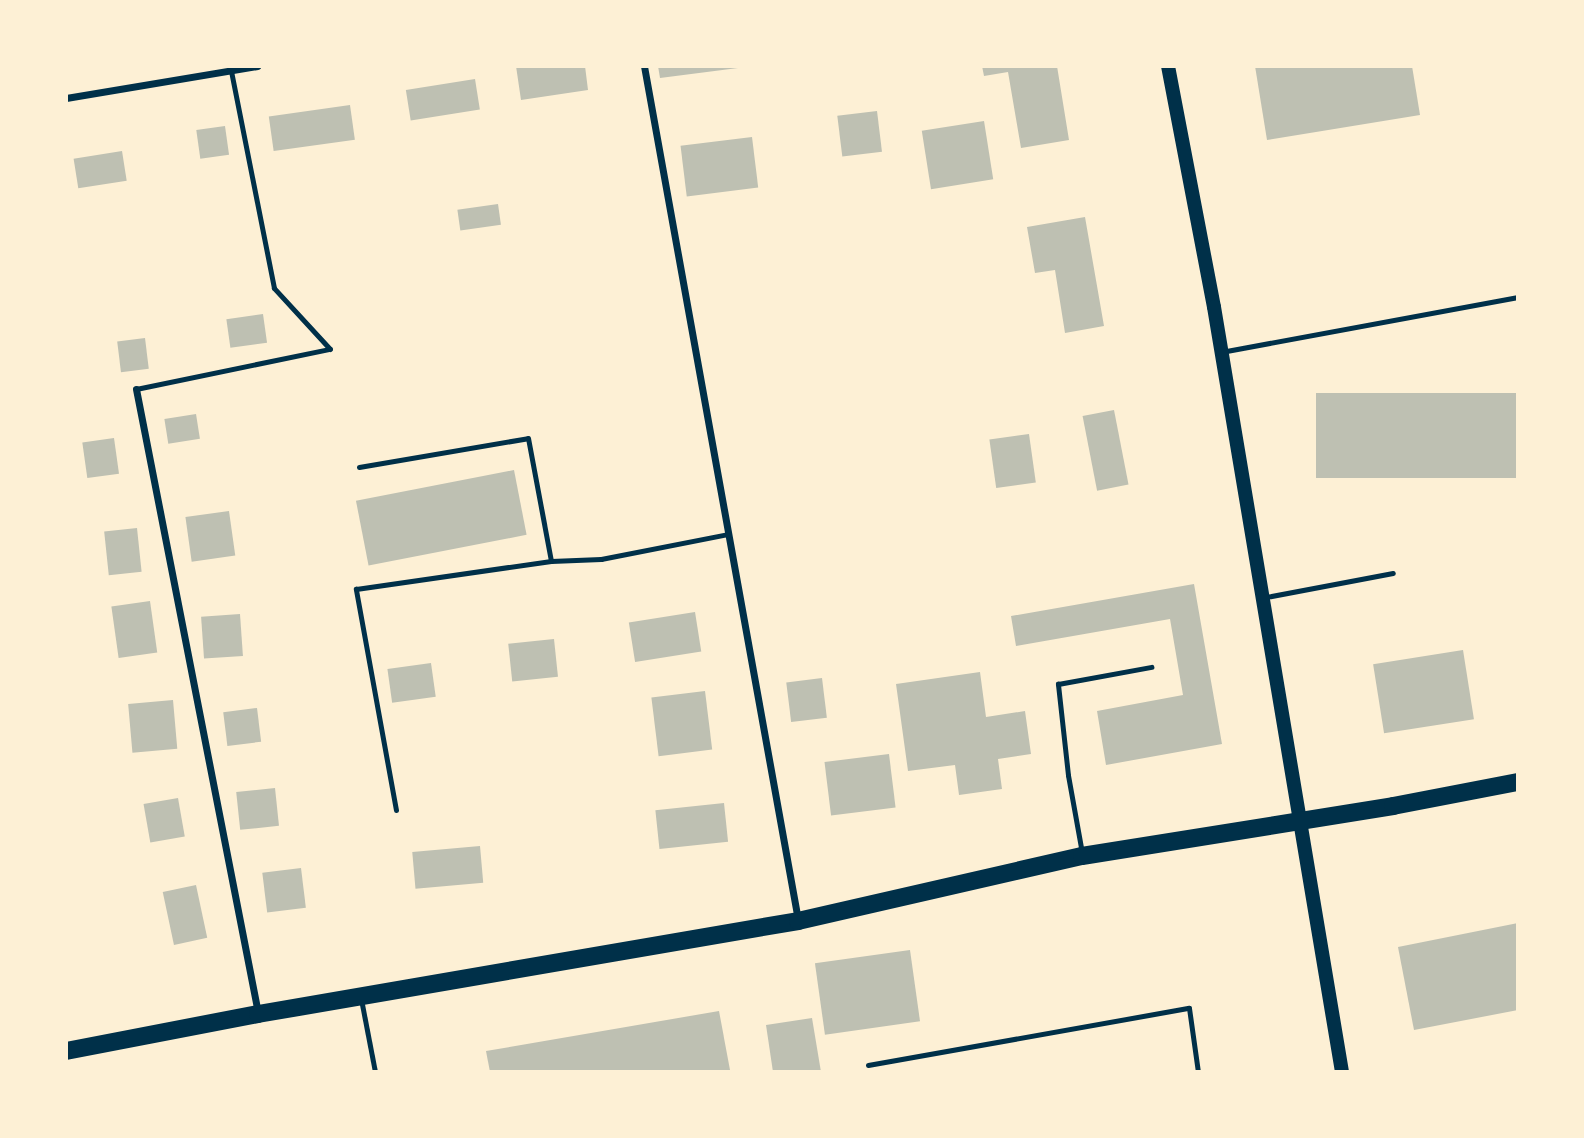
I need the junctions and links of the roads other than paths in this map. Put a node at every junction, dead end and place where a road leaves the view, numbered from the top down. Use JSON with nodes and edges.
{"nodes":[{"id":1,"x":257,"y":66,"type":"edge"},
{"id":2,"x":644,"y":66,"type":"edge"},
{"id":3,"x":1168,"y":66,"type":"edge"},
{"id":4,"x":231,"y":71,"type":"junction"},
{"id":5,"x":66,"y":99,"type":"edge"},
{"id":6,"x":1517,"y":297,"type":"edge"},
{"id":7,"x":1221,"y":352,"type":"junction"},
{"id":8,"x":136,"y":389,"type":"joint"},
{"id":9,"x":359,"y":467,"type":"dead end"},
{"id":10,"x":728,"y":534,"type":"junction"},
{"id":11,"x":551,"y":561,"type":"junction"},
{"id":12,"x":1393,"y":573,"type":"dead end"},
{"id":13,"x":1262,"y":597,"type":"junction"},
{"id":14,"x":1151,"y":667,"type":"dead end"},
{"id":15,"x":1517,"y":782,"type":"edge"},
{"id":16,"x":396,"y":810,"type":"dead end"},
{"id":17,"x":1300,"y":822,"type":"junction"},
{"id":18,"x":1082,"y":856,"type":"junction"},
{"id":19,"x":798,"y":921,"type":"junction"},
{"id":20,"x":360,"y":996,"type":"junction"},
{"id":21,"x":258,"y":1014,"type":"junction"},
{"id":22,"x":66,"y":1051,"type":"edge"},
{"id":23,"x":869,"y":1065,"type":"dead end"},
{"id":24,"x":375,"y":1072,"type":"edge"},
{"id":25,"x":1198,"y":1072,"type":"edge"},
{"id":26,"x":1342,"y":1072,"type":"edge"}],
"edges":[{"from":1,"to":4,"type":"street"},
{"from":2,"to":10,"type":"street"},
{"from":3,"to":7,"type":"main road"},
{"from":4,"to":5,"type":"street"},
{"from":4,"to":8,"type":"lane"},
{"from":6,"to":7,"type":"lane"},
{"from":7,"to":13,"type":"main road"},
{"from":8,"to":21,"type":"street"},
{"from":9,"to":11,"type":"lane"},
{"from":10,"to":11,"type":"lane"},
{"from":10,"to":19,"type":"street"},
{"from":11,"to":16,"type":"lane"},
{"from":12,"to":13,"type":"lane"},
{"from":13,"to":17,"type":"main road"},
{"from":14,"to":18,"type":"lane"},
{"from":15,"to":17,"type":"main road"},
{"from":17,"to":18,"type":"main road"},
{"from":17,"to":26,"type":"main road"},
{"from":18,"to":19,"type":"main road"},
{"from":19,"to":20,"type":"main road"},
{"from":20,"to":21,"type":"main road"},
{"from":20,"to":24,"type":"lane"},
{"from":21,"to":22,"type":"main road"},
{"from":23,"to":25,"type":"lane"}]}
